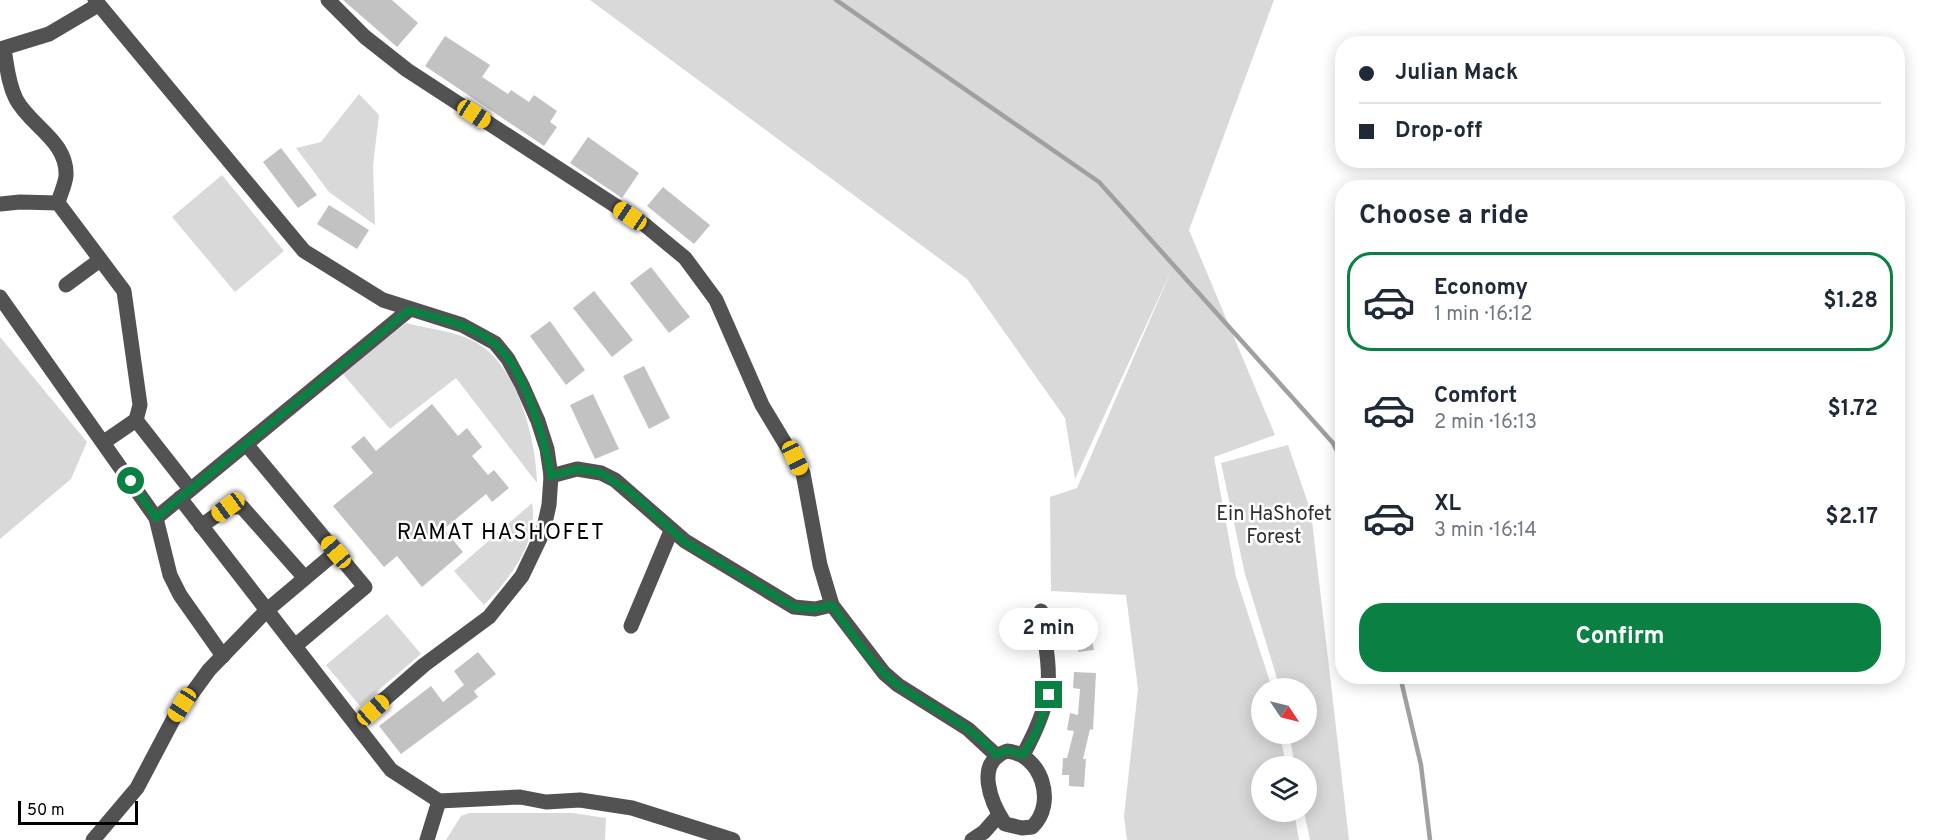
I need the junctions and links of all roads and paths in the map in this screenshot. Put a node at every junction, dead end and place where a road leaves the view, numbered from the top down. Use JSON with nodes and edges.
{"nodes":[{"id":1,"x":328,"y":0,"type":"edge"},
{"id":2,"x":97,"y":3,"type":"edge"},
{"id":3,"x":2,"y":49,"type":"edge"},
{"id":4,"x":58,"y":203,"type":"junction"},
{"id":5,"x":0,"y":204,"type":"edge"},
{"id":6,"x":100,"y":260,"type":"junction"},
{"id":7,"x":66,"y":285,"type":"dead end"},
{"id":8,"x":0,"y":297,"type":"edge"},
{"id":9,"x":409,"y":310,"type":"junction"},
{"id":10,"x":136,"y":420,"type":"junction"},
{"id":11,"x":104,"y":442,"type":"junction"},
{"id":12,"x":246,"y":444,"type":"junction"},
{"id":13,"x":551,"y":476,"type":"junction"},
{"id":14,"x":185,"y":494,"type":"junction"},
{"id":15,"x":156,"y":518,"type":"junction"},
{"id":16,"x":201,"y":526,"type":"junction"},
{"id":17,"x":671,"y":531,"type":"junction"},
{"id":18,"x":336,"y":552,"type":"junction"},
{"id":19,"x":305,"y":578,"type":"junction"},
{"id":20,"x":832,"y":605,"type":"junction"},
{"id":21,"x":266,"y":610,"type":"junction"},
{"id":22,"x":1041,"y":611,"type":"dead end"},
{"id":23,"x":631,"y":626,"type":"dead end"},
{"id":24,"x":295,"y":646,"type":"junction"},
{"id":25,"x":223,"y":656,"type":"junction"},
{"id":26,"x":356,"y":724,"type":"junction"},
{"id":27,"x":996,"y":755,"type":"junction"},
{"id":28,"x":1023,"y":755,"type":"junction"},
{"id":29,"x":439,"y":801,"type":"junction"},
{"id":30,"x":999,"y":815,"type":"junction"},
{"id":31,"x":1035,"y":833,"type":"edge"},
{"id":32,"x":93,"y":840,"type":"edge"},
{"id":33,"x":427,"y":840,"type":"edge"},
{"id":34,"x":733,"y":840,"type":"edge"},
{"id":35,"x":972,"y":840,"type":"edge"}],
"edges":[{"from":1,"to":20,"type":"street"},
{"from":2,"to":3,"type":"street"},
{"from":2,"to":9,"type":"street"},
{"from":3,"to":4,"type":"street"},
{"from":4,"to":5,"type":"street"},
{"from":4,"to":6,"type":"street"},
{"from":6,"to":7,"type":"street"},
{"from":6,"to":10,"type":"street"},
{"from":8,"to":11,"type":"street"},
{"from":9,"to":12,"type":"street"},
{"from":9,"to":13,"type":"street"},
{"from":10,"to":11,"type":"street"},
{"from":10,"to":14,"type":"street"},
{"from":11,"to":15,"type":"street"},
{"from":12,"to":14,"type":"street"},
{"from":12,"to":18,"type":"street"},
{"from":13,"to":17,"type":"street"},
{"from":13,"to":26,"type":"street"},
{"from":14,"to":15,"type":"street"},
{"from":14,"to":16,"type":"street"},
{"from":15,"to":25,"type":"street"},
{"from":16,"to":19,"type":"street"},
{"from":16,"to":21,"type":"street"},
{"from":17,"to":20,"type":"street"},
{"from":17,"to":23,"type":"street"},
{"from":18,"to":19,"type":"street"},
{"from":18,"to":24,"type":"street"},
{"from":19,"to":21,"type":"street"},
{"from":20,"to":27,"type":"street"},
{"from":21,"to":24,"type":"street"},
{"from":21,"to":25,"type":"street"},
{"from":22,"to":28,"type":"street"},
{"from":24,"to":26,"type":"street"},
{"from":25,"to":32,"type":"street"},
{"from":26,"to":29,"type":"street"},
{"from":27,"to":28,"type":"street"},
{"from":27,"to":30,"type":"street"},
{"from":28,"to":31,"type":"street"},
{"from":29,"to":33,"type":"street"},
{"from":29,"to":34,"type":"street"},
{"from":30,"to":31,"type":"street"},
{"from":30,"to":35,"type":"street"}]}
